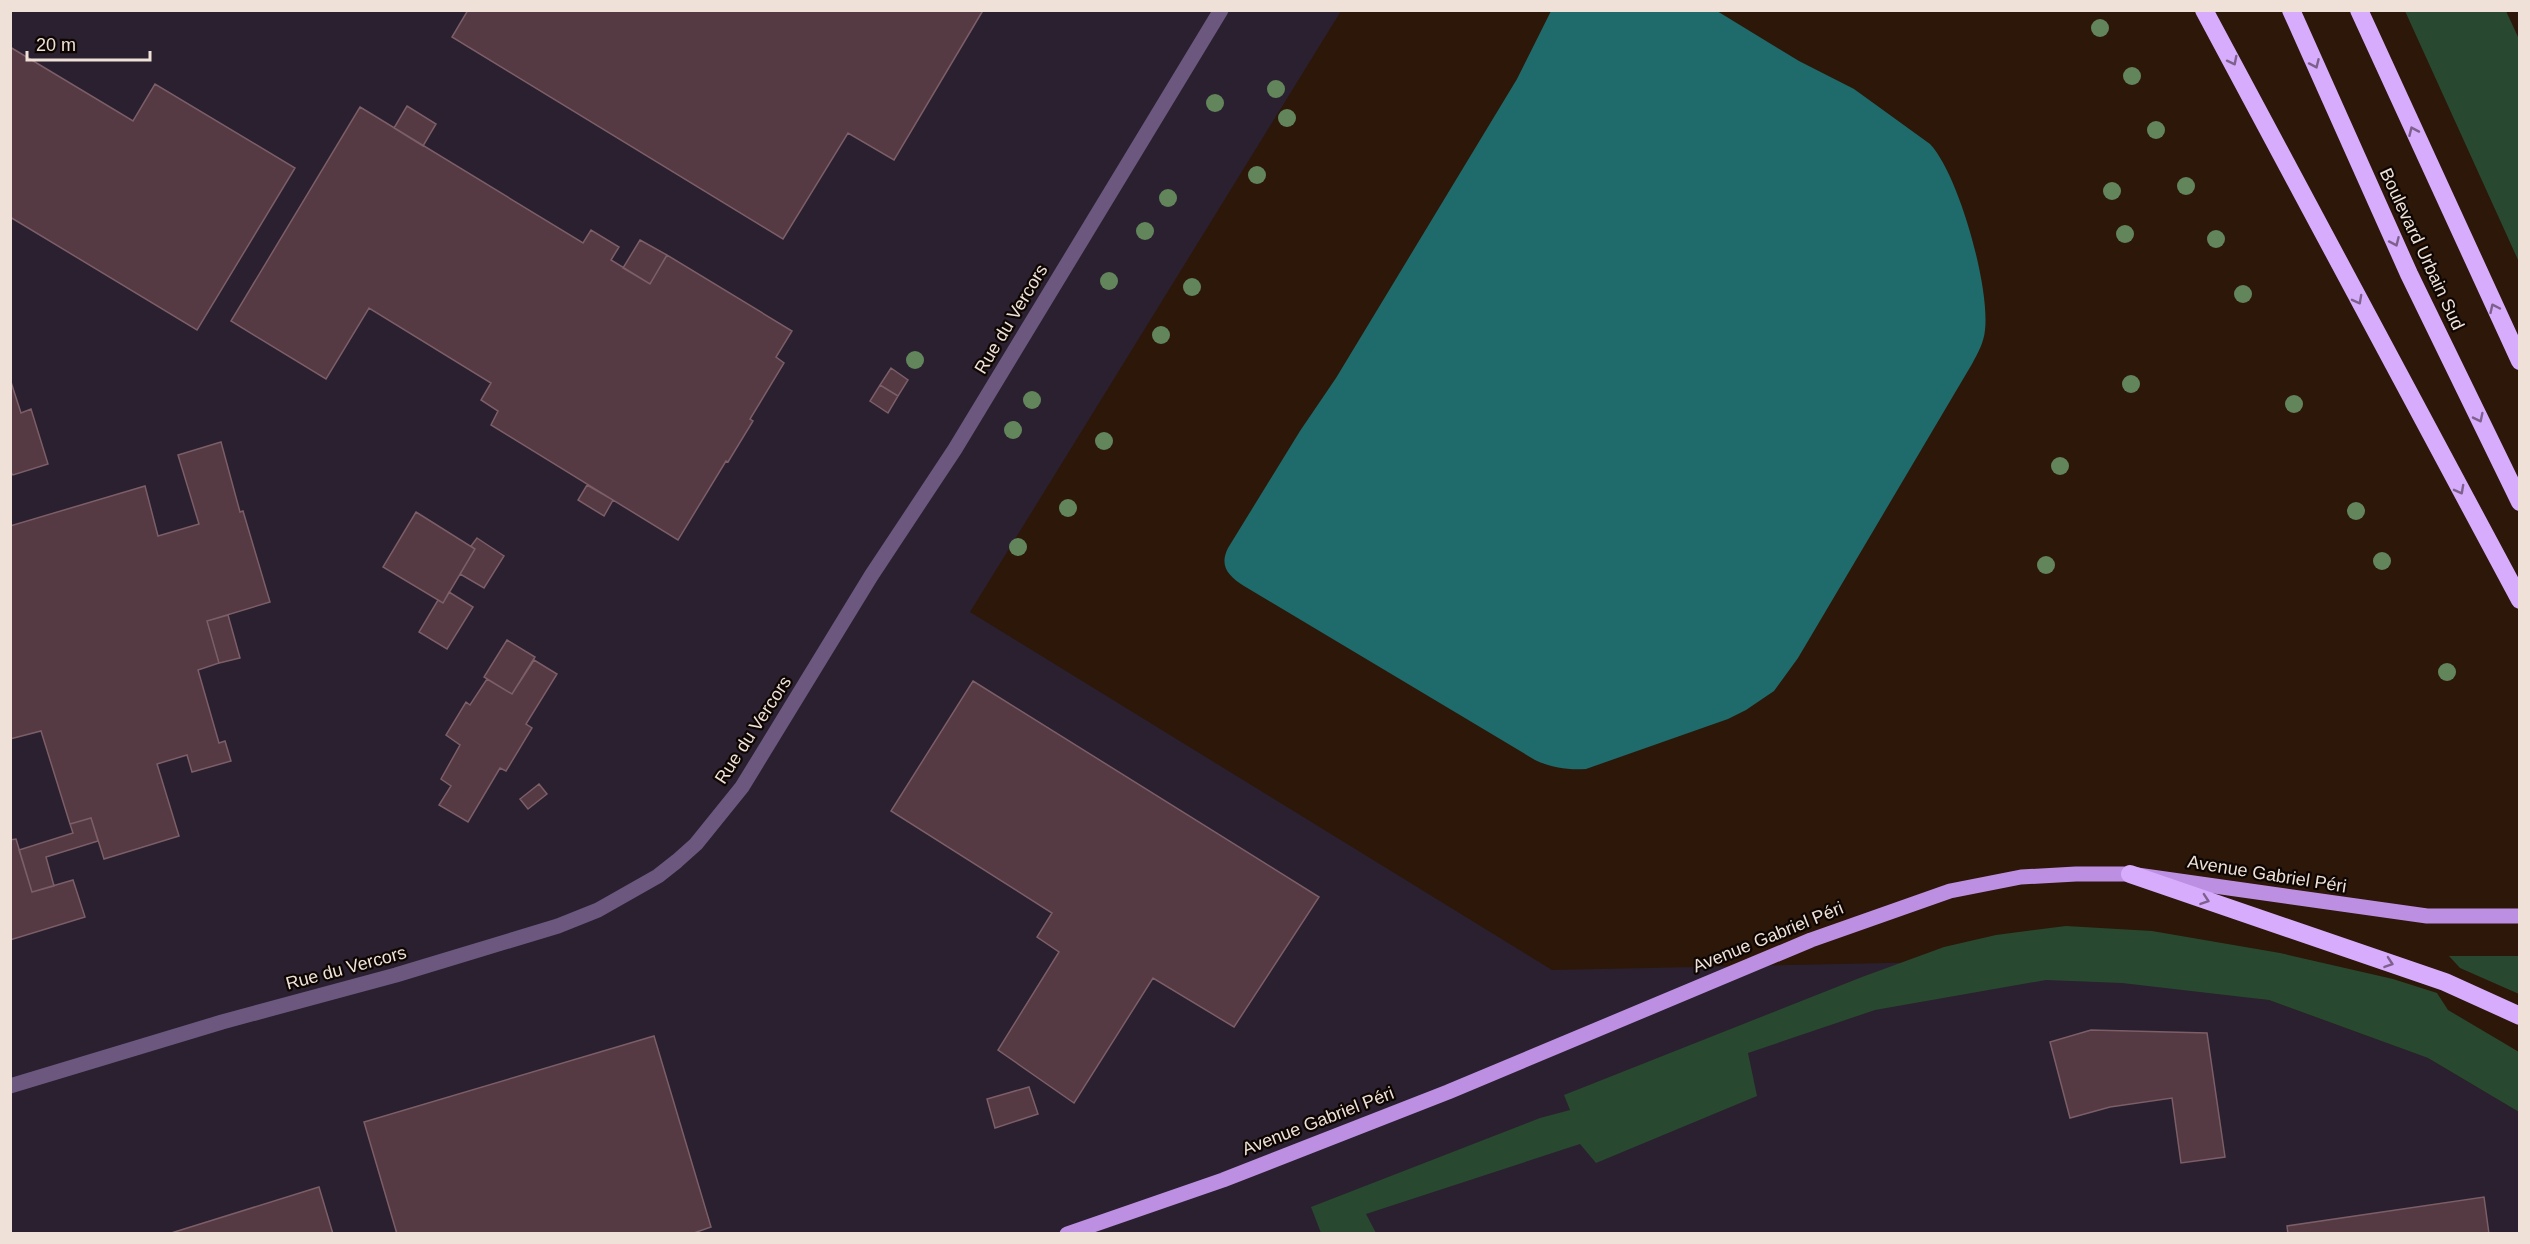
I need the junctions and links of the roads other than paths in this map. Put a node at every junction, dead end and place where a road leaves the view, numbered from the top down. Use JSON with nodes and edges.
{"nodes":[{"id":1,"x":1221,"y":10,"type":"edge"},
{"id":2,"x":2204,"y":10,"type":"edge"},
{"id":3,"x":2291,"y":10,"type":"edge"},
{"id":4,"x":2359,"y":10,"type":"edge"},
{"id":5,"x":2520,"y":361,"type":"edge"},
{"id":6,"x":2520,"y":502,"type":"edge"},
{"id":7,"x":2520,"y":600,"type":"edge"},
{"id":8,"x":2130,"y":874,"type":"junction"},
{"id":9,"x":2520,"y":916,"type":"edge"},
{"id":10,"x":2520,"y":1016,"type":"edge"},
{"id":11,"x":10,"y":1086,"type":"edge"},
{"id":12,"x":1067,"y":1233,"type":"edge"}],
"edges":[{"from":1,"to":11,"type":"street","name":"Rue du Vercors"},
{"from":2,"to":7,"type":"highway","one_way":true},
{"from":3,"to":6,"type":"highway","name":"Boulevard Urbain Sud","one_way":true},
{"from":5,"to":4,"type":"highway","one_way":true},
{"from":8,"to":9,"type":"main road","name":"Avenue Gabriel Péri"},
{"from":8,"to":10,"type":"highway","one_way":true},
{"from":8,"to":12,"type":"main road","name":"Avenue Gabriel Péri"}]}
